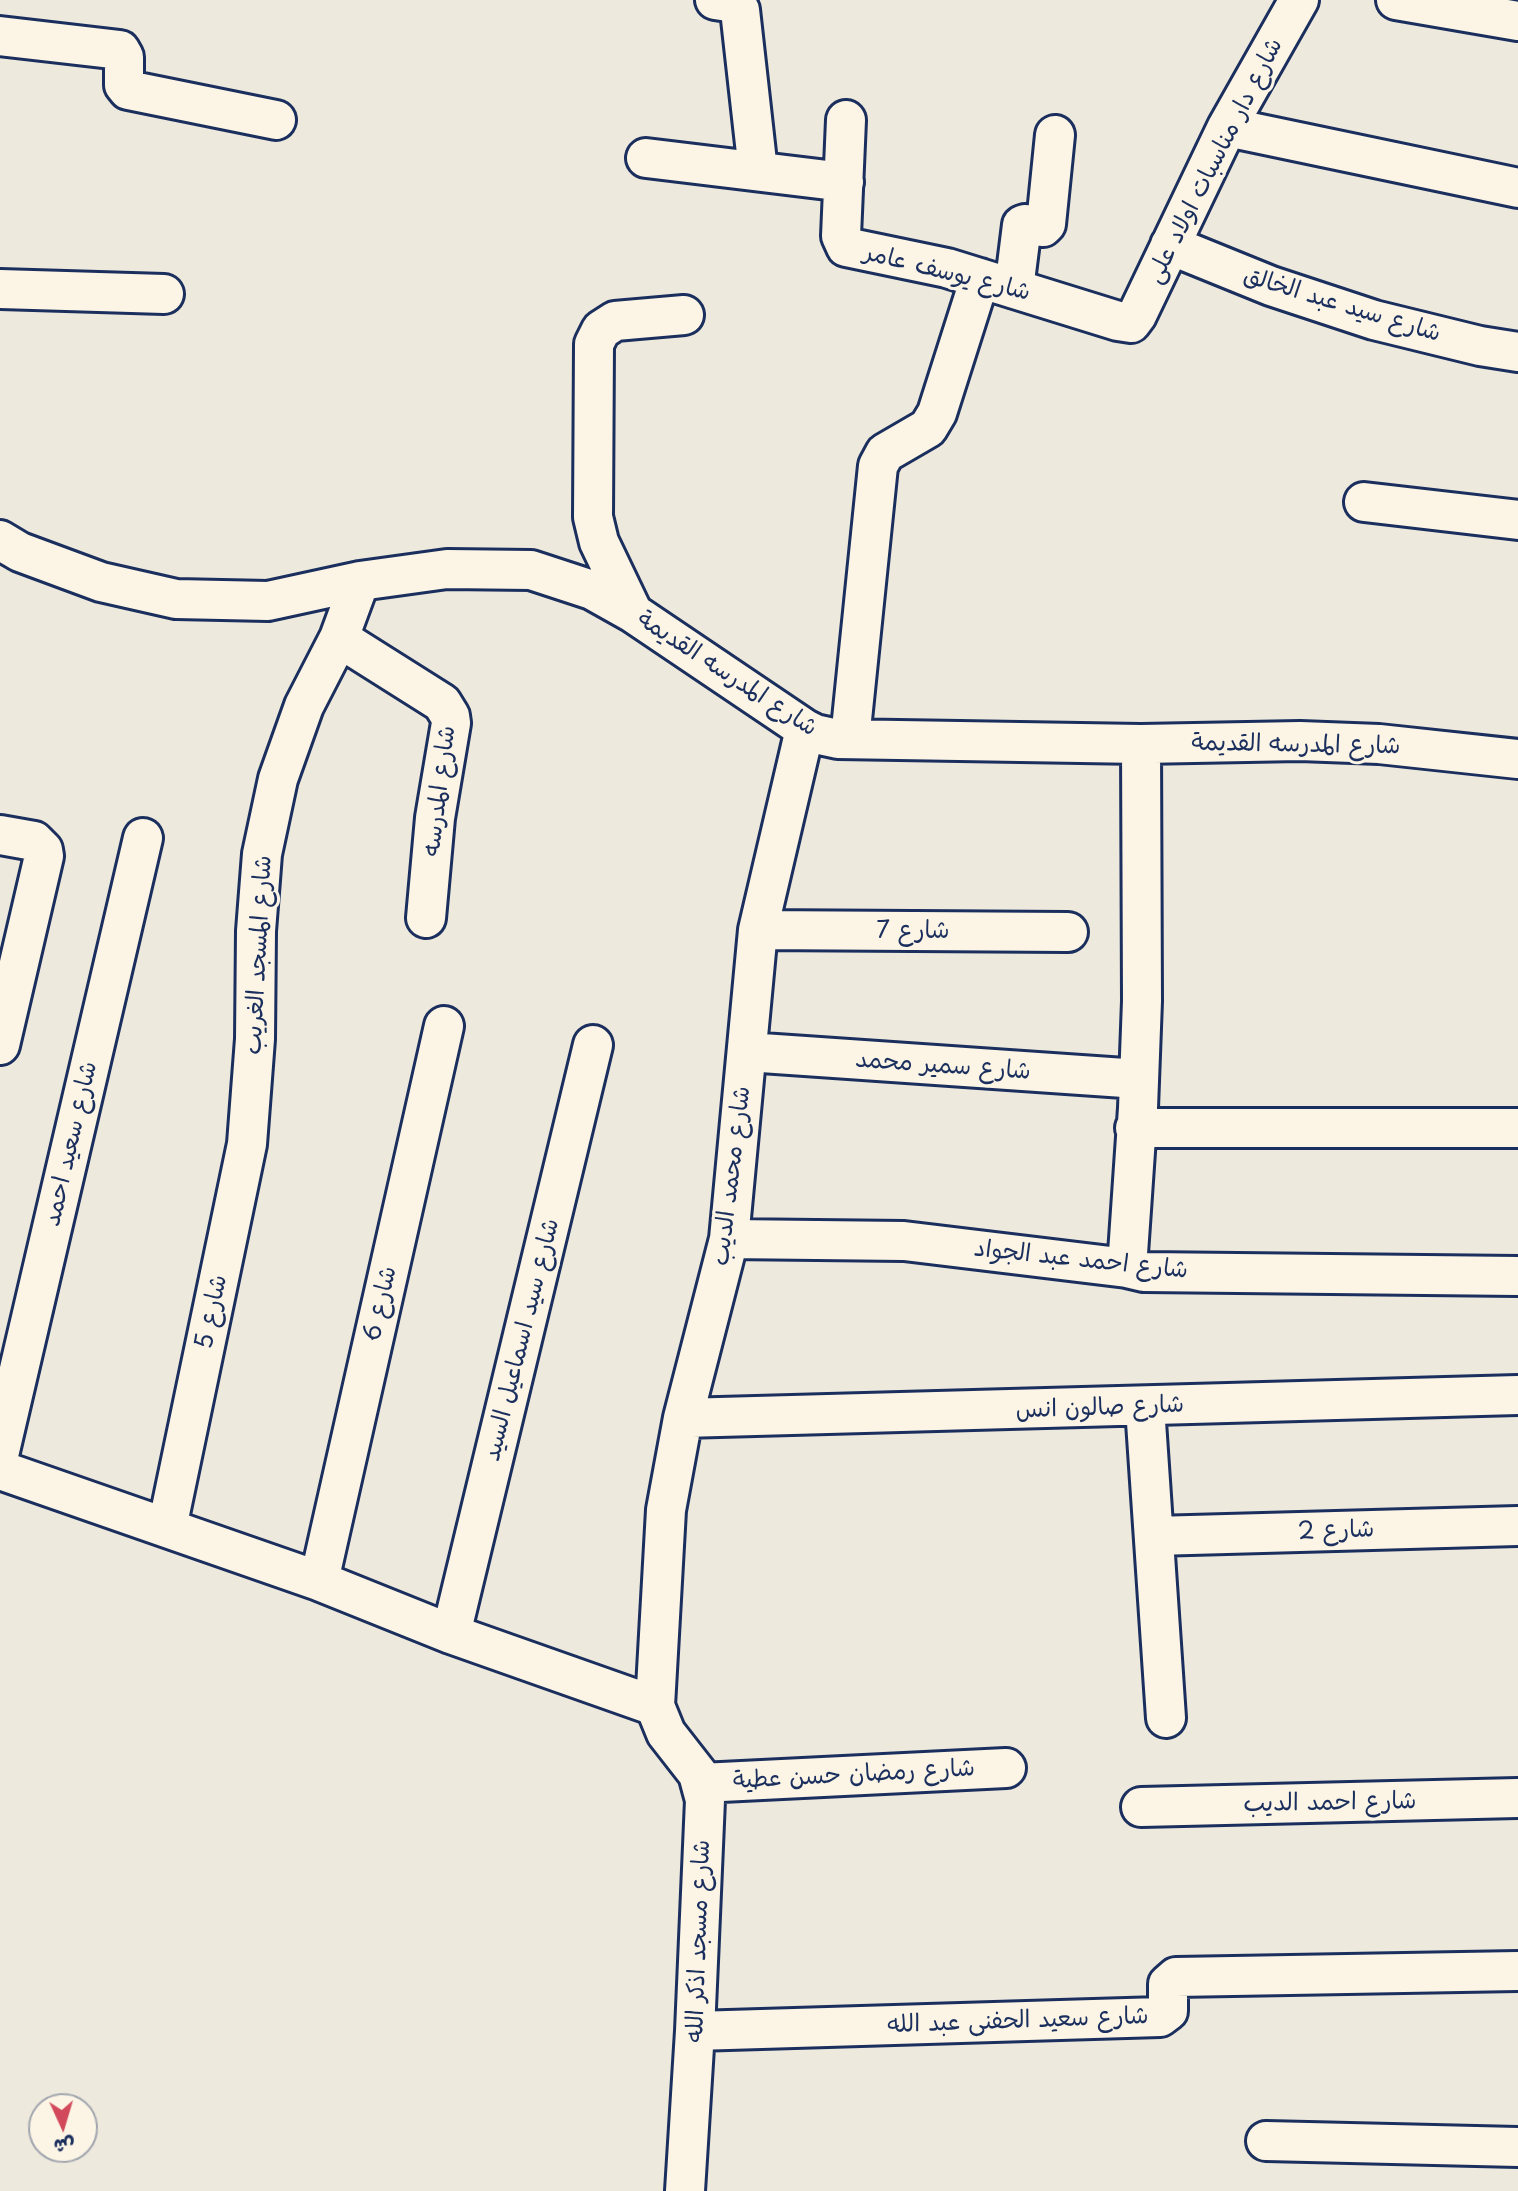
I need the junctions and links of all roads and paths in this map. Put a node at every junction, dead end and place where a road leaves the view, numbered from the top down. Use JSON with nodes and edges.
{"nodes":[{"id":1,"x":1299,"y":0,"type":"edge"},
{"id":2,"x":1395,"y":0,"type":"edge"},
{"id":3,"x":728,"y":7,"type":"edge"},
{"id":4,"x":1518,"y":21,"type":"edge"},
{"id":5,"x":0,"y":36,"type":"edge"},
{"id":6,"x":276,"y":120,"type":"dead end"},
{"id":7,"x":846,"y":120,"type":"dead end"},
{"id":8,"x":1227,"y":127,"type":"junction"},
{"id":9,"x":1055,"y":135,"type":"dead end"},
{"id":10,"x":646,"y":158,"type":"dead end"},
{"id":11,"x":758,"y":171,"type":"junction"},
{"id":12,"x":844,"y":182,"type":"junction"},
{"id":13,"x":1518,"y":188,"type":"edge"},
{"id":14,"x":1170,"y":244,"type":"junction"},
{"id":15,"x":997,"y":283,"type":"junction"},
{"id":16,"x":0,"y":289,"type":"edge"},
{"id":17,"x":164,"y":294,"type":"dead end"},
{"id":18,"x":684,"y":315,"type":"dead end"},
{"id":19,"x":1131,"y":323,"type":"joint"},
{"id":20,"x":1518,"y":352,"type":"edge"},
{"id":21,"x":1364,"y":502,"type":"dead end"},
{"id":22,"x":1518,"y":520,"type":"edge"},
{"id":23,"x":0,"y":540,"type":"edge"},
{"id":24,"x":360,"y":581,"type":"junction"},
{"id":25,"x":633,"y":613,"type":"junction"},
{"id":26,"x":339,"y":638,"type":"junction"},
{"id":27,"x":805,"y":729,"type":"junction"},
{"id":28,"x":850,"y":739,"type":"junction"},
{"id":29,"x":1141,"y":744,"type":"junction"},
{"id":30,"x":1518,"y":760,"type":"edge"},
{"id":31,"x":0,"y":835,"type":"edge"},
{"id":32,"x":143,"y":838,"type":"dead end"},
{"id":33,"x":426,"y":918,"type":"dead end"},
{"id":34,"x":758,"y":930,"type":"junction"},
{"id":35,"x":1068,"y":932,"type":"dead end"},
{"id":36,"x":444,"y":1026,"type":"dead end"},
{"id":37,"x":0,"y":1045,"type":"edge"},
{"id":38,"x":593,"y":1045,"type":"dead end"},
{"id":39,"x":747,"y":1052,"type":"junction"},
{"id":40,"x":1139,"y":1079,"type":"junction"},
{"id":41,"x":251,"y":1095,"type":"joint"},
{"id":42,"x":1135,"y":1128,"type":"junction"},
{"id":43,"x":1518,"y":1128,"type":"edge"},
{"id":44,"x":729,"y":1239,"type":"junction"},
{"id":45,"x":1127,"y":1268,"type":"junction"},
{"id":46,"x":1518,"y":1276,"type":"edge"},
{"id":47,"x":1518,"y":1395,"type":"edge"},
{"id":48,"x":1145,"y":1407,"type":"junction"},
{"id":49,"x":683,"y":1418,"type":"junction"},
{"id":50,"x":0,"y":1451,"type":"edge"},
{"id":51,"x":0,"y":1470,"type":"edge"},
{"id":52,"x":1518,"y":1527,"type":"edge"},
{"id":53,"x":167,"y":1528,"type":"junction"},
{"id":54,"x":1154,"y":1536,"type":"junction"},
{"id":55,"x":318,"y":1581,"type":"junction"},
{"id":56,"x":451,"y":1634,"type":"junction"},
{"id":57,"x":655,"y":1706,"type":"junction"},
{"id":58,"x":1166,"y":1718,"type":"dead end"},
{"id":59,"x":1006,"y":1768,"type":"dead end"},
{"id":60,"x":701,"y":1783,"type":"junction"},
{"id":61,"x":1518,"y":1798,"type":"edge"},
{"id":62,"x":1141,"y":1807,"type":"dead end"},
{"id":63,"x":1518,"y":1971,"type":"edge"},
{"id":64,"x":695,"y":2031,"type":"junction"},
{"id":65,"x":1266,"y":2141,"type":"dead end"},
{"id":66,"x":1518,"y":2147,"type":"edge"},
{"id":67,"x":685,"y":2191,"type":"edge"}],
"edges":[{"from":1,"to":8,"type":"street","name":"شارع دار مناسبات اولاد على"},
{"from":2,"to":4,"type":"street"},
{"from":3,"to":11,"type":"street"},
{"from":5,"to":6,"type":"street"},
{"from":7,"to":12,"type":"street","name":"شارع يوسف عامر"},
{"from":8,"to":13,"type":"street"},
{"from":8,"to":14,"type":"street","name":"شارع دار مناسبات اولاد على"},
{"from":9,"to":15,"type":"street"},
{"from":10,"to":11,"type":"street"},
{"from":11,"to":12,"type":"street"},
{"from":12,"to":15,"type":"street","name":"شارع يوسف عامر"},
{"from":14,"to":19,"type":"street","name":"شارع دار مناسبات اولاد على"},
{"from":14,"to":20,"type":"street","name":"شارع سيد عبد الخالق"},
{"from":15,"to":19,"type":"street","name":"شارع يوسف عامر"},
{"from":15,"to":28,"type":"street"},
{"from":16,"to":17,"type":"street"},
{"from":18,"to":25,"type":"street"},
{"from":21,"to":22,"type":"street"},
{"from":23,"to":24,"type":"street","name":"شارع المدرسه القديمة"},
{"from":24,"to":25,"type":"street","name":"شارع المدرسه القديمة"},
{"from":24,"to":26,"type":"street","name":"شارع المسجد الغريب"},
{"from":25,"to":27,"type":"street","name":"شارع المدرسه القديمة"},
{"from":26,"to":33,"type":"street","name":"شارع المدرسه"},
{"from":26,"to":41,"type":"street","name":"شارع المسجد الغريب"},
{"from":27,"to":28,"type":"street","name":"شارع المدرسه القديمة"},
{"from":27,"to":34,"type":"street","name":"شارع محمد الديب"},
{"from":28,"to":29,"type":"street","name":"شارع المدرسه القديمة"},
{"from":29,"to":30,"type":"street","name":"شارع المدرسه القديمة"},
{"from":29,"to":40,"type":"street"},
{"from":31,"to":37,"type":"street"},
{"from":32,"to":50,"type":"street","name":"شارع سعيد احمد"},
{"from":34,"to":35,"type":"street","name":"شارع 7"},
{"from":34,"to":39,"type":"street","name":"شارع محمد الديب"},
{"from":36,"to":55,"type":"street","name":"شارع 6"},
{"from":38,"to":56,"type":"street","name":"شارع سيد اسماعيل السيد"},
{"from":39,"to":40,"type":"street","name":"شارع سمير محمد"},
{"from":39,"to":44,"type":"street","name":"شارع محمد الديب"},
{"from":40,"to":42,"type":"street"},
{"from":41,"to":53,"type":"street","name":"شارع 5"},
{"from":42,"to":43,"type":"street"},
{"from":42,"to":45,"type":"street"},
{"from":44,"to":45,"type":"street","name":"شارع احمد عبد الجواد"},
{"from":44,"to":49,"type":"street","name":"شارع محمد الديب"},
{"from":45,"to":46,"type":"street","name":"شارع احمد عبد الجواد"},
{"from":47,"to":48,"type":"street","name":"شارع صالون انس"},
{"from":48,"to":49,"type":"street","name":"شارع صالون انس"},
{"from":48,"to":54,"type":"street"},
{"from":49,"to":57,"type":"street","name":"شارع محمد الديب"},
{"from":51,"to":53,"type":"street"},
{"from":52,"to":54,"type":"street","name":"شارع 2"},
{"from":53,"to":55,"type":"street"},
{"from":54,"to":58,"type":"street"},
{"from":55,"to":56,"type":"street"},
{"from":56,"to":57,"type":"street"},
{"from":57,"to":60,"type":"street","name":"شارع مسجد اذكر الله"},
{"from":59,"to":60,"type":"street","name":"شارع رمضان حسن عطية"},
{"from":60,"to":64,"type":"street","name":"شارع مسجد اذكر الله"},
{"from":61,"to":62,"type":"street","name":"شارع احمد الديب"},
{"from":63,"to":64,"type":"street","name":"شارع سعيد الحفنى عبد الله"},
{"from":64,"to":67,"type":"street","name":"شارع مسجد اذكر الله"},
{"from":65,"to":66,"type":"street"}]}
